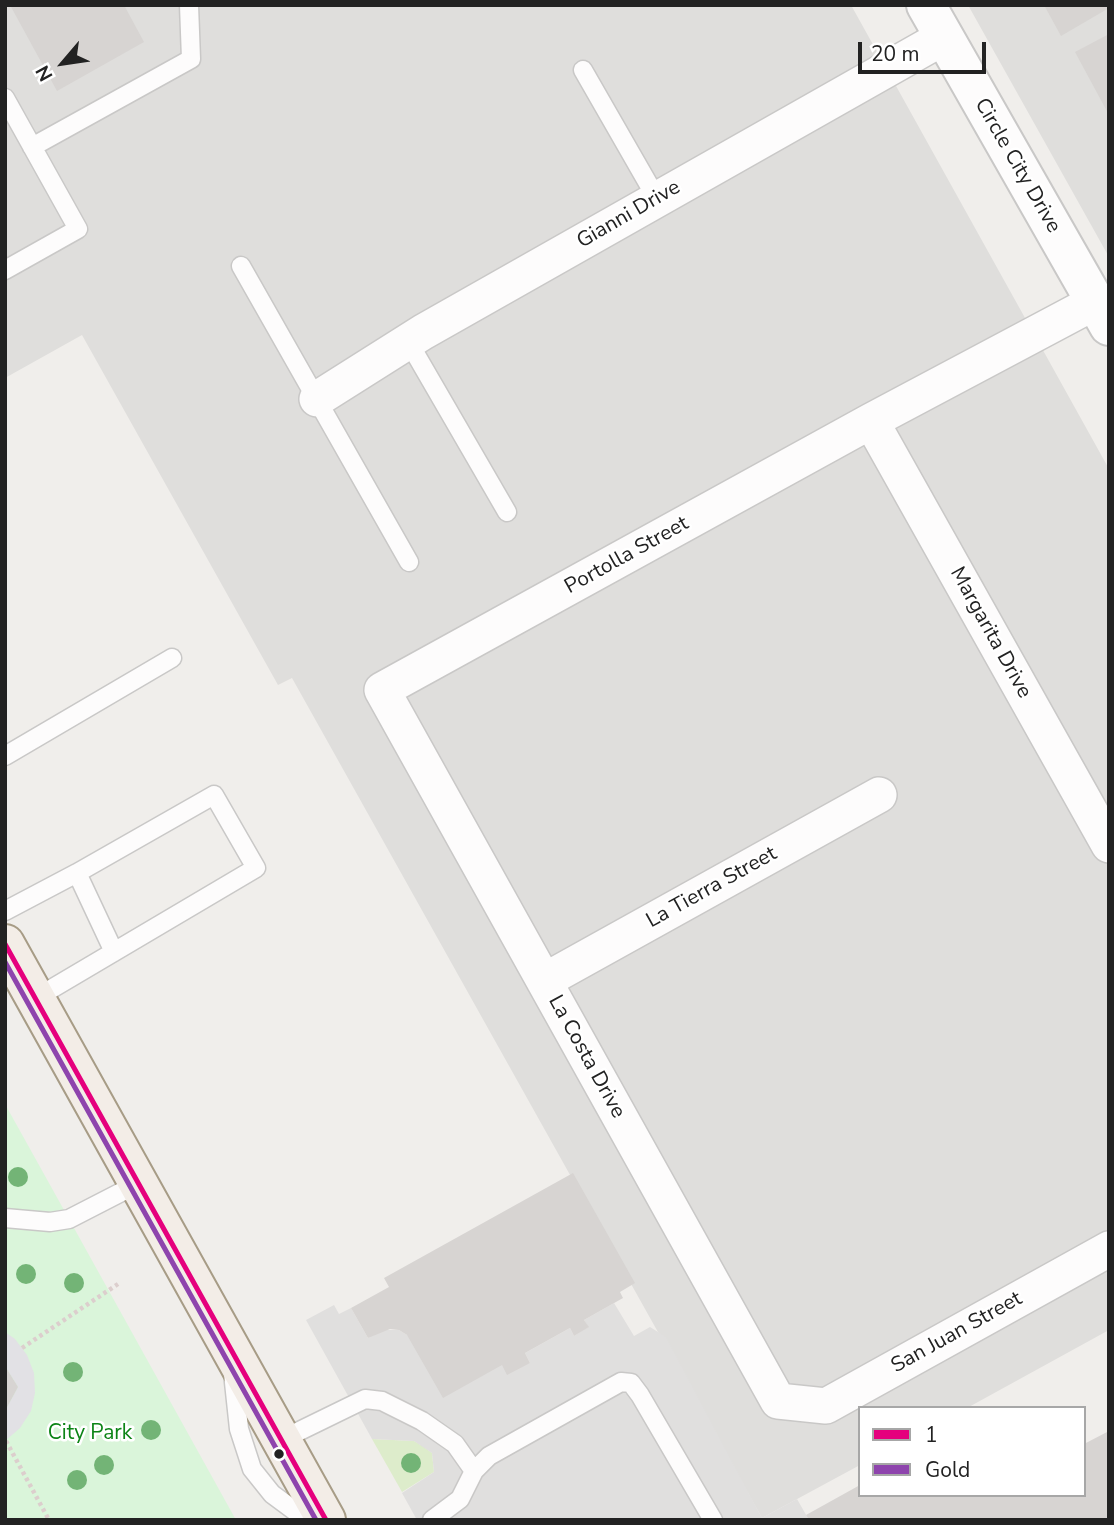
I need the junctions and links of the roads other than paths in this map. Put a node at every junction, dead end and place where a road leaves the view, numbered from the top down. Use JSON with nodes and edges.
{"nodes":[{"id":1,"x":189,"y":5,"type":"edge"},
{"id":2,"x":935,"y":21,"type":"edge"},
{"id":3,"x":583,"y":70,"type":"dead end"},
{"id":4,"x":5,"y":99,"type":"edge"},
{"id":5,"x":32,"y":147,"type":"junction"},
{"id":6,"x":657,"y":199,"type":"junction"},
{"id":7,"x":241,"y":266,"type":"dead end"},
{"id":8,"x":5,"y":270,"type":"edge"},
{"id":9,"x":1102,"y":314,"type":"edge"},
{"id":10,"x":408,"y":341,"type":"junction"},
{"id":11,"x":317,"y":399,"type":"junction"},
{"id":12,"x":871,"y":421,"type":"junction"},
{"id":13,"x":507,"y":512,"type":"dead end"},
{"id":14,"x":409,"y":562,"type":"dead end"},
{"id":15,"x":172,"y":658,"type":"dead end"},
{"id":16,"x":382,"y":691,"type":"joint"},
{"id":17,"x":5,"y":756,"type":"edge"},
{"id":18,"x":879,"y":795,"type":"dead end"},
{"id":19,"x":1109,"y":845,"type":"edge"},
{"id":20,"x":77,"y":873,"type":"junction"},
{"id":21,"x":5,"y":911,"type":"edge"},
{"id":22,"x":5,"y":943,"type":"edge"},
{"id":23,"x":114,"y":952,"type":"junction"},
{"id":24,"x":544,"y":981,"type":"junction"},
{"id":25,"x":36,"y":998,"type":"junction"},
{"id":26,"x":139,"y":1183,"type":"junction"},
{"id":27,"x":5,"y":1218,"type":"edge"},
{"id":28,"x":1109,"y":1249,"type":"edge"},
{"id":29,"x":231,"y":1349,"type":"junction"},
{"id":30,"x":803,"y":1403,"type":"joint"},
{"id":31,"x":281,"y":1440,"type":"junction"},
{"id":32,"x":474,"y":1471,"type":"junction"},
{"id":33,"x":307,"y":1520,"type":"edge"},
{"id":34,"x":326,"y":1520,"type":"edge"},
{"id":35,"x":432,"y":1520,"type":"edge"},
{"id":36,"x":713,"y":1520,"type":"edge"}],
"edges":[{"from":1,"to":5,"type":"lane"},
{"from":2,"to":6,"type":"street","name":"Gianni Drive"},
{"from":2,"to":9,"type":"street","name":"Circle City Drive"},
{"from":3,"to":6,"type":"lane"},
{"from":4,"to":5,"type":"lane"},
{"from":5,"to":8,"type":"lane"},
{"from":6,"to":10,"type":"street","name":"Gianni Drive"},
{"from":7,"to":11,"type":"lane"},
{"from":9,"to":12,"type":"street","name":"Portolla Street"},
{"from":10,"to":11,"type":"street","name":"Gianni Drive"},
{"from":10,"to":13,"type":"lane"},
{"from":11,"to":14,"type":"lane"},
{"from":12,"to":16,"type":"street","name":"Portolla Street"},
{"from":12,"to":19,"type":"street","name":"Margarita Drive"},
{"from":15,"to":17,"type":"lane"},
{"from":16,"to":24,"type":"street","name":"La Costa Drive"},
{"from":18,"to":24,"type":"street","name":"La Tierra Street"},
{"from":20,"to":21,"type":"lane"},
{"from":20,"to":23,"type":"lane"},
{"from":20,"to":23,"type":"lane"},
{"from":22,"to":25,"type":"main road"},
{"from":23,"to":25,"type":"lane"},
{"from":24,"to":30,"type":"street","name":"La Costa Drive"},
{"from":25,"to":26,"type":"main road"},
{"from":26,"to":27,"type":"lane"},
{"from":26,"to":29,"type":"main road"},
{"from":28,"to":30,"type":"street","name":"San Juan Street"},
{"from":29,"to":31,"type":"main road"},
{"from":29,"to":33,"type":"lane"},
{"from":31,"to":32,"type":"lane"},
{"from":31,"to":34,"type":"main road"},
{"from":32,"to":35,"type":"lane"},
{"from":32,"to":36,"type":"lane"}]}
